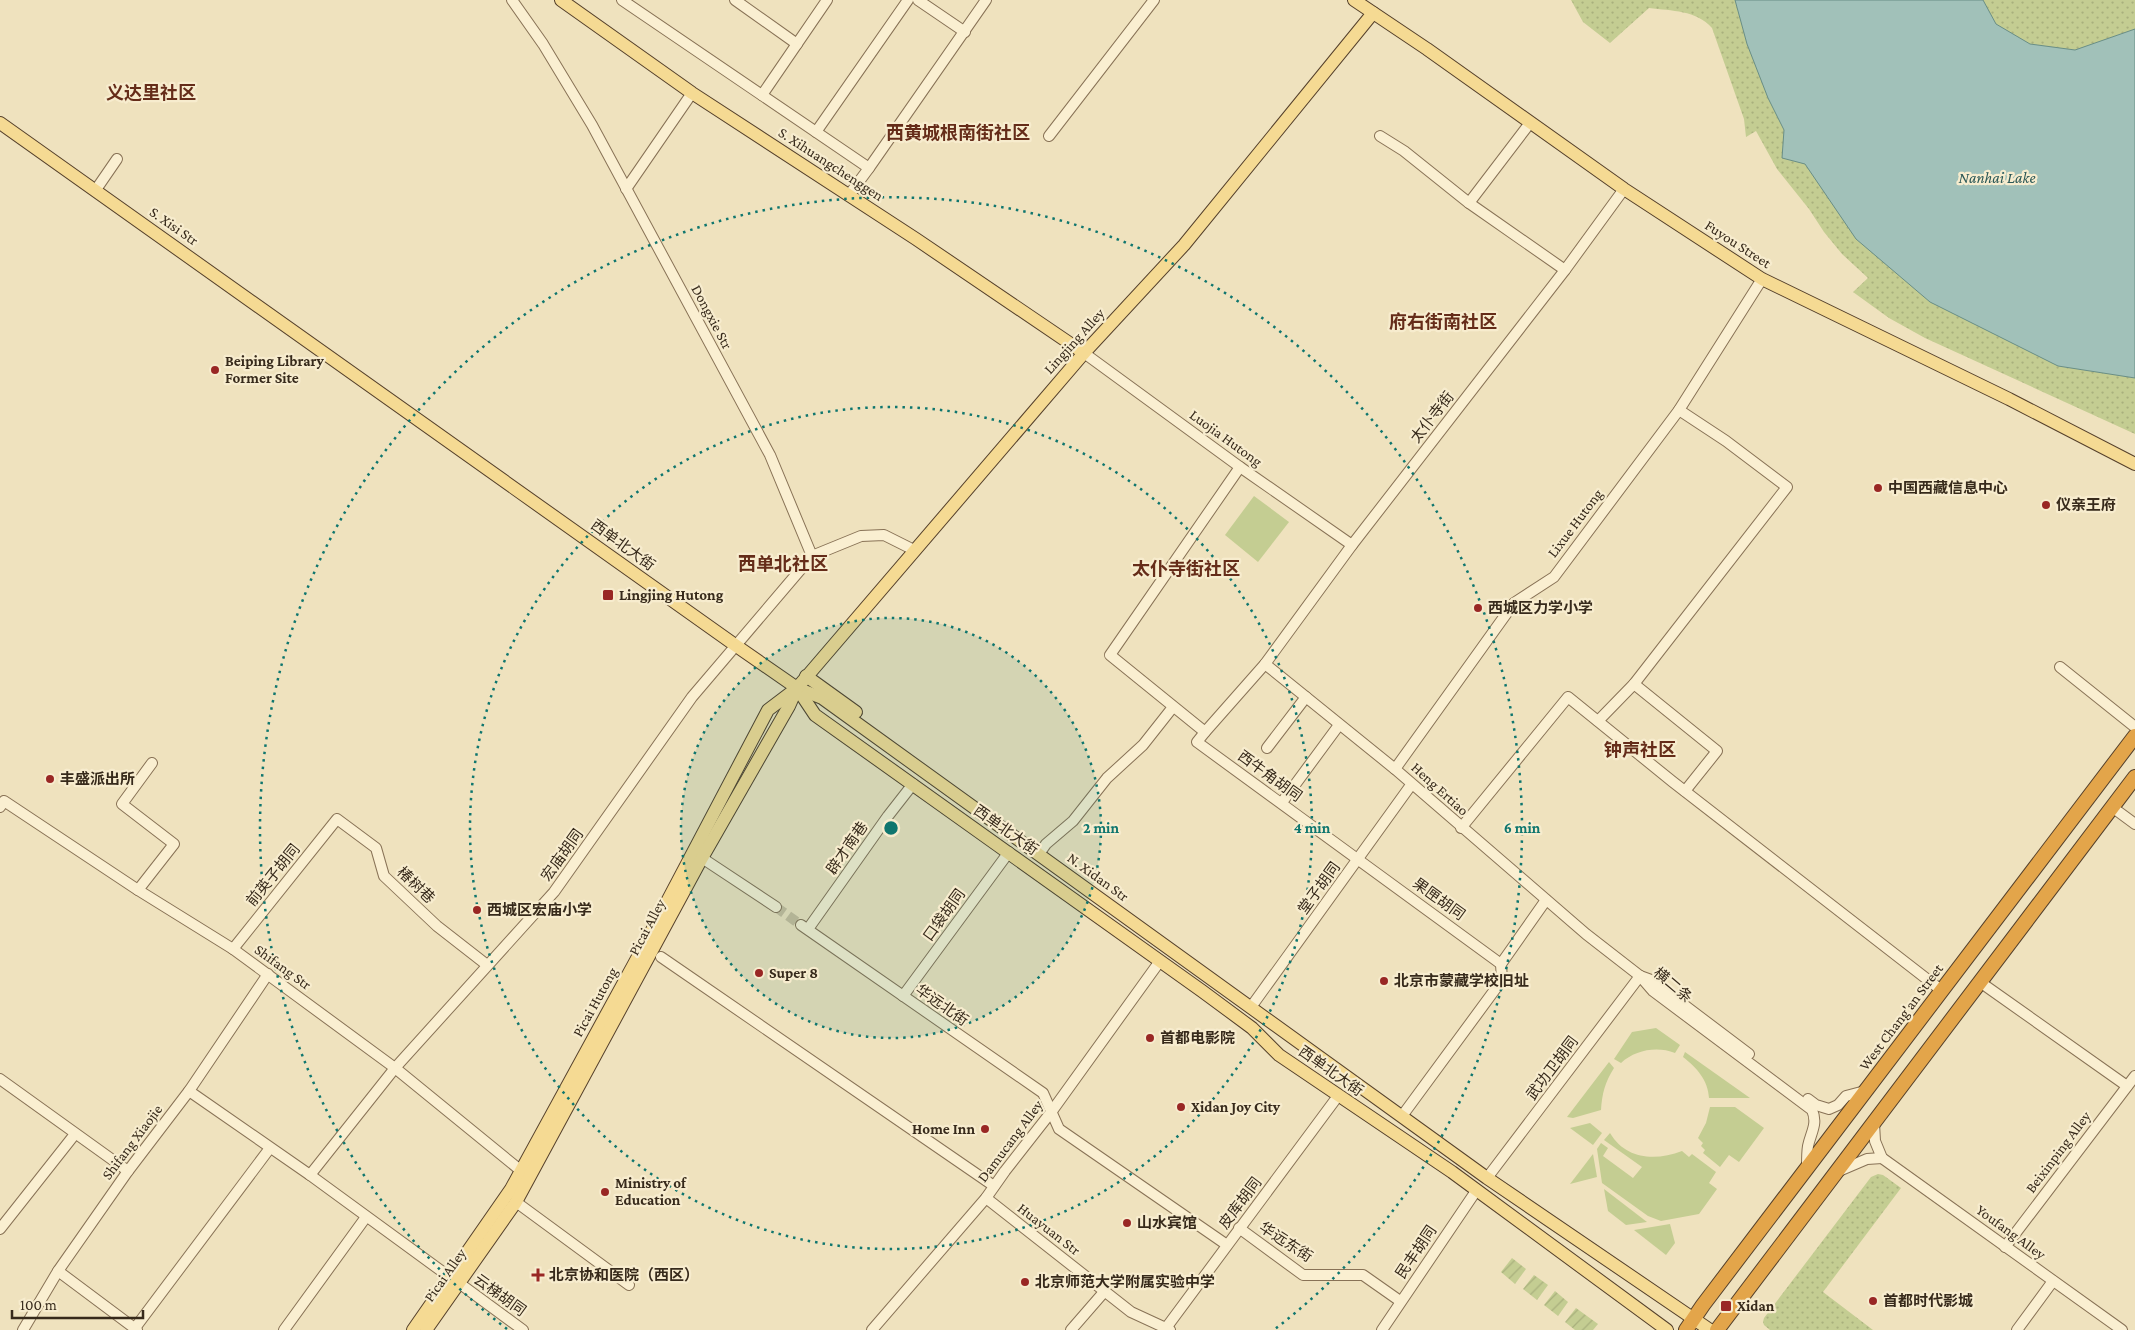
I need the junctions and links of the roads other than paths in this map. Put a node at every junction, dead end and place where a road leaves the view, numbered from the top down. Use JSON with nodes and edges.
{"nodes":[{"id":1,"x":512,"y":0,"type":"edge"},
{"id":2,"x":561,"y":0,"type":"edge"},
{"id":3,"x":735,"y":0,"type":"edge"},
{"id":4,"x":827,"y":0,"type":"edge"},
{"id":5,"x":908,"y":0,"type":"edge"},
{"id":6,"x":918,"y":0,"type":"edge"},
{"id":7,"x":986,"y":0,"type":"edge"},
{"id":8,"x":1154,"y":0,"type":"edge"},
{"id":9,"x":1354,"y":0,"type":"edge"},
{"id":10,"x":628,"y":2,"type":"edge"},
{"id":11,"x":1373,"y":13,"type":"junction"},
{"id":12,"x":964,"y":32,"type":"junction"},
{"id":13,"x":797,"y":44,"type":"junction"},
{"id":14,"x":692,"y":93,"type":"junction"},
{"id":15,"x":762,"y":95,"type":"junction"},
{"id":16,"x":0,"y":123,"type":"edge"},
{"id":17,"x":1530,"y":123,"type":"junction"},
{"id":18,"x":816,"y":132,"type":"junction"},
{"id":19,"x":1049,"y":136,"type":"dead end"},
{"id":20,"x":1380,"y":136,"type":"dead end"},
{"id":21,"x":117,"y":159,"type":"dead end"},
{"id":22,"x":869,"y":168,"type":"junction"},
{"id":23,"x":626,"y":189,"type":"junction"},
{"id":24,"x":1624,"y":189,"type":"junction"},
{"id":25,"x":95,"y":191,"type":"junction"},
{"id":26,"x":850,"y":196,"type":"junction"},
{"id":27,"x":1469,"y":203,"type":"junction"},
{"id":28,"x":1565,"y":270,"type":"junction"},
{"id":29,"x":1762,"y":279,"type":"junction"},
{"id":30,"x":1084,"y":353,"type":"junction"},
{"id":31,"x":329,"y":356,"type":"joint"},
{"id":32,"x":1679,"y":410,"type":"junction"},
{"id":33,"x":2135,"y":464,"type":"edge"},
{"id":34,"x":1240,"y":467,"type":"junction"},
{"id":35,"x":1352,"y":545,"type":"junction"},
{"id":36,"x":914,"y":550,"type":"junction"},
{"id":37,"x":812,"y":556,"type":"junction"},
{"id":38,"x":735,"y":645,"type":"junction"},
{"id":39,"x":1265,"y":664,"type":"junction"},
{"id":40,"x":2060,"y":667,"type":"dead end"},
{"id":41,"x":806,"y":676,"type":"junction"},
{"id":42,"x":1634,"y":684,"type":"junction"},
{"id":43,"x":797,"y":688,"type":"junction"},
{"id":44,"x":1306,"y":697,"type":"junction"},
{"id":45,"x":1173,"y":707,"type":"junction"},
{"id":46,"x":1598,"y":722,"type":"junction"},
{"id":47,"x":1339,"y":725,"type":"junction"},
{"id":48,"x":2135,"y":727,"type":"edge"},
{"id":49,"x":1205,"y":732,"type":"junction"},
{"id":50,"x":2135,"y":736,"type":"edge"},
{"id":51,"x":1267,"y":748,"type":"dead end"},
{"id":52,"x":152,"y":762,"type":"dead end"},
{"id":53,"x":911,"y":763,"type":"junction"},
{"id":54,"x":1394,"y":769,"type":"junction"},
{"id":55,"x":2135,"y":777,"type":"edge"},
{"id":56,"x":913,"y":784,"type":"junction"},
{"id":57,"x":1410,"y":784,"type":"junction"},
{"id":58,"x":1685,"y":791,"type":"junction"},
{"id":59,"x":1283,"y":801,"type":"dead end"},
{"id":60,"x":2,"y":804,"type":"edge"},
{"id":61,"x":2112,"y":807,"type":"junction"},
{"id":62,"x":337,"y":819,"type":"joint"},
{"id":63,"x":2135,"y":824,"type":"edge"},
{"id":64,"x":1461,"y":828,"type":"junction"},
{"id":65,"x":1009,"y":852,"type":"junction"},
{"id":66,"x":1039,"y":854,"type":"junction"},
{"id":67,"x":702,"y":858,"type":"junction"},
{"id":68,"x":1359,"y":859,"type":"junction"},
{"id":69,"x":138,"y":890,"type":"junction"},
{"id":70,"x":1546,"y":900,"type":"junction"},
{"id":71,"x":776,"y":907,"type":"tunnel mouth"},
{"id":72,"x":805,"y":927,"type":"joint"},
{"id":73,"x":233,"y":949,"type":"junction"},
{"id":74,"x":661,"y":957,"type":"dead end"},
{"id":75,"x":1160,"y":961,"type":"junction"},
{"id":76,"x":1501,"y":964,"type":"junction"},
{"id":77,"x":487,"y":965,"type":"junction"},
{"id":78,"x":268,"y":974,"type":"junction"},
{"id":79,"x":1640,"y":976,"type":"junction"},
{"id":80,"x":1980,"y":982,"type":"junction"},
{"id":81,"x":1941,"y":990,"type":"junction"},
{"id":82,"x":903,"y":996,"type":"junction"},
{"id":83,"x":1251,"y":1007,"type":"junction"},
{"id":84,"x":395,"y":1068,"type":"junction"},
{"id":85,"x":2135,"y":1076,"type":"edge"},
{"id":86,"x":0,"y":1078,"type":"edge"},
{"id":87,"x":2127,"y":1086,"type":"junction"},
{"id":88,"x":189,"y":1091,"type":"junction"},
{"id":89,"x":1865,"y":1091,"type":"junction"},
{"id":90,"x":1338,"y":1096,"type":"junction"},
{"id":91,"x":1052,"y":1111,"type":"junction"},
{"id":92,"x":1402,"y":1116,"type":"junction"},
{"id":93,"x":1874,"y":1122,"type":"junction"},
{"id":94,"x":75,"y":1134,"type":"junction"},
{"id":95,"x":270,"y":1148,"type":"junction"},
{"id":96,"x":1882,"y":1158,"type":"junction"},
{"id":97,"x":1807,"y":1167,"type":"junction"},
{"id":98,"x":128,"y":1171,"type":"junction"},
{"id":99,"x":1839,"y":1171,"type":"junction"},
{"id":100,"x":526,"y":1174,"type":"junction"},
{"id":101,"x":310,"y":1175,"type":"junction"},
{"id":102,"x":1488,"y":1178,"type":"junction"},
{"id":103,"x":994,"y":1186,"type":"junction"},
{"id":104,"x":1476,"y":1191,"type":"junction"},
{"id":105,"x":986,"y":1198,"type":"junction"},
{"id":106,"x":516,"y":1202,"type":"junction"},
{"id":107,"x":366,"y":1217,"type":"junction"},
{"id":108,"x":1239,"y":1228,"type":"junction"},
{"id":109,"x":0,"y":1229,"type":"edge"},
{"id":110,"x":1227,"y":1246,"type":"junction"},
{"id":111,"x":2005,"y":1247,"type":"junction"},
{"id":112,"x":58,"y":1271,"type":"junction"},
{"id":113,"x":455,"y":1281,"type":"junction"},
{"id":114,"x":2053,"y":1281,"type":"junction"},
{"id":115,"x":629,"y":1285,"type":"dead end"},
{"id":116,"x":1104,"y":1292,"type":"junction"},
{"id":117,"x":1400,"y":1301,"type":"junction"},
{"id":118,"x":1690,"y":1324,"type":"edge"},
{"id":119,"x":136,"y":1329,"type":"edge"},
{"id":120,"x":1168,"y":1329,"type":"edge"},
{"id":121,"x":23,"y":1330,"type":"edge"},
{"id":122,"x":284,"y":1330,"type":"edge"},
{"id":123,"x":414,"y":1330,"type":"edge"},
{"id":124,"x":426,"y":1330,"type":"edge"},
{"id":125,"x":523,"y":1330,"type":"edge"},
{"id":126,"x":872,"y":1330,"type":"edge"},
{"id":127,"x":1071,"y":1330,"type":"edge"},
{"id":128,"x":1382,"y":1330,"type":"edge"},
{"id":129,"x":1667,"y":1330,"type":"edge"},
{"id":130,"x":1710,"y":1330,"type":"edge"},
{"id":131,"x":1717,"y":1330,"type":"edge"},
{"id":132,"x":2017,"y":1330,"type":"edge"},
{"id":133,"x":2122,"y":1330,"type":"edge"}],
"edges":[{"from":1,"to":23,"type":"street","name":"Dongxie Str"},
{"from":2,"to":14,"type":"main road","name":"S. Xihuangchenggen"},
{"from":3,"to":13,"type":"street"},
{"from":4,"to":13,"type":"street"},
{"from":5,"to":18,"type":"street"},
{"from":6,"to":12,"type":"street"},
{"from":7,"to":12,"type":"street"},
{"from":8,"to":19,"type":"street"},
{"from":9,"to":11,"type":"main road","name":"Fuyou Street"},
{"from":10,"to":15,"type":"street"},
{"from":11,"to":17,"type":"main road","name":"Fuyou Street"},
{"from":11,"to":30,"type":"main road","name":"Lingjing Alley"},
{"from":12,"to":22,"type":"street"},
{"from":13,"to":15,"type":"street"},
{"from":14,"to":23,"type":"street"},
{"from":14,"to":26,"type":"main road","name":"S. Xihuangchenggen"},
{"from":15,"to":18,"type":"street"},
{"from":16,"to":25,"type":"main road","name":"S. Xisi Str"},
{"from":17,"to":24,"type":"main road","name":"Fuyou Street"},
{"from":17,"to":27,"type":"street"},
{"from":18,"to":22,"type":"street"},
{"from":20,"to":27,"type":"street"},
{"from":21,"to":25,"type":"street"},
{"from":22,"to":26,"type":"street"},
{"from":23,"to":37,"type":"street","name":"Dongxie Str"},
{"from":24,"to":28,"type":"street","name":"太仆寺街"},
{"from":24,"to":29,"type":"main road","name":"Fuyou Street"},
{"from":25,"to":31,"type":"main road","name":"S. Xisi Str"},
{"from":26,"to":30,"type":"main road","name":"S. Xihuangchenggen"},
{"from":27,"to":28,"type":"street"},
{"from":28,"to":35,"type":"street","name":"太仆寺街"},
{"from":29,"to":32,"type":"street","name":"Lixue Hutong"},
{"from":29,"to":33,"type":"main road","name":"Fuyou Street"},
{"from":30,"to":34,"type":"street","name":"Luojia Hutong"},
{"from":30,"to":36,"type":"main road","name":"Lingjing Alley"},
{"from":31,"to":38,"type":"main road","name":"西单北大街"},
{"from":32,"to":42,"type":"street"},
{"from":32,"to":54,"type":"street","name":"Lixue Hutong"},
{"from":34,"to":35,"type":"street","name":"Luojia Hutong"},
{"from":34,"to":45,"type":"street"},
{"from":35,"to":39,"type":"street","name":"太仆寺街"},
{"from":36,"to":37,"type":"street"},
{"from":36,"to":41,"type":"main road","name":"Lingjing Alley"},
{"from":37,"to":38,"type":"street"},
{"from":38,"to":43,"type":"main road","name":"西单北大街"},
{"from":38,"to":77,"type":"street","name":"宏庙胡同"},
{"from":39,"to":44,"type":"street","name":"Heng Ertiao"},
{"from":39,"to":49,"type":"street","name":"太仆寺街"},
{"from":40,"to":48,"type":"street"},
{"from":41,"to":43,"type":"main road","name":"Lingjing Alley"},
{"from":41,"to":53,"type":"main road"},
{"from":42,"to":46,"type":"street"},
{"from":42,"to":58,"type":"street"},
{"from":43,"to":53,"type":"main road","name":"N. Xidan Str"},
{"from":43,"to":56,"type":"main road","name":"西单北大街"},
{"from":43,"to":67,"type":"main road","name":"Picai Alley"},
{"from":43,"to":100,"type":"main road","name":"Picai Hutong"},
{"from":44,"to":47,"type":"street","name":"Heng Ertiao"},
{"from":44,"to":51,"type":"street"},
{"from":45,"to":49,"type":"street"},
{"from":45,"to":66,"type":"street"},
{"from":46,"to":58,"type":"street"},
{"from":46,"to":64,"type":"street"},
{"from":47,"to":54,"type":"street","name":"Heng Ertiao"},
{"from":47,"to":59,"type":"street"},
{"from":49,"to":68,"type":"street","name":"西牛角胡同"},
{"from":50,"to":81,"type":"highway","name":"West Chang'an Street"},
{"from":52,"to":69,"type":"street"},
{"from":53,"to":66,"type":"main road","name":"N. Xidan Str"},
{"from":54,"to":57,"type":"street","name":"Heng Ertiao"},
{"from":55,"to":61,"type":"highway"},
{"from":56,"to":65,"type":"main road","name":"西单北大街"},
{"from":56,"to":72,"type":"street","name":"辟才南巷"},
{"from":57,"to":64,"type":"street","name":"Heng Ertiao"},
{"from":57,"to":68,"type":"street","name":"堂子胡同"},
{"from":58,"to":81,"type":"street"},
{"from":60,"to":69,"type":"street","name":"Shifang Str"},
{"from":61,"to":63,"type":"street"},
{"from":61,"to":80,"type":"highway"},
{"from":62,"to":73,"type":"street","name":"前英子胡同"},
{"from":62,"to":77,"type":"street","name":"椿树巷"},
{"from":64,"to":70,"type":"street","name":"Heng Ertiao"},
{"from":65,"to":75,"type":"main road","name":"西单北大街"},
{"from":65,"to":82,"type":"street","name":"口袋胡同"},
{"from":66,"to":83,"type":"main road","name":"N. Xidan Str"},
{"from":67,"to":71,"type":"street"},
{"from":67,"to":100,"type":"main road","name":"Picai Alley"},
{"from":68,"to":76,"type":"street","name":"果匣胡同"},
{"from":68,"to":83,"type":"street","name":"堂子胡同"},
{"from":69,"to":73,"type":"street","name":"Shifang Str"},
{"from":70,"to":76,"type":"street"},
{"from":70,"to":79,"type":"street","name":"Heng Ertiao"},
{"from":72,"to":82,"type":"street","name":"华远北街"},
{"from":73,"to":78,"type":"street","name":"Shifang Str"},
{"from":74,"to":103,"type":"street"},
{"from":75,"to":90,"type":"main road","name":"西单北大街"},
{"from":75,"to":91,"type":"street","name":"Damucang Alley"},
{"from":76,"to":92,"type":"street"},
{"from":77,"to":84,"type":"street","name":"宏庙胡同"},
{"from":78,"to":84,"type":"street","name":"Shifang Str"},
{"from":78,"to":88,"type":"street","name":"Shifang Xiaojie"},
{"from":79,"to":89,"type":"street","name":"横二条"},
{"from":79,"to":97,"type":"street","name":"横二条"},
{"from":79,"to":102,"type":"street","name":"武功卫胡同"},
{"from":80,"to":87,"type":"street"},
{"from":80,"to":93,"type":"highway"},
{"from":81,"to":89,"type":"highway","name":"West Chang'an Street"},
{"from":82,"to":91,"type":"street","name":"华远北街"},
{"from":83,"to":92,"type":"main road","name":"西单北大街"},
{"from":84,"to":100,"type":"street","name":"Shifang Str"},
{"from":84,"to":101,"type":"street","name":"宏庙胡同"},
{"from":85,"to":87,"type":"street","name":"Beixinping Alley"},
{"from":86,"to":94,"type":"street"},
{"from":87,"to":111,"type":"street","name":"Beixinping Alley"},
{"from":88,"to":95,"type":"street","name":"云梯胡同"},
{"from":88,"to":98,"type":"street","name":"Shifang Xiaojie"},
{"from":89,"to":97,"type":"highway","name":"West Chang'an Street"},
{"from":90,"to":104,"type":"main road","name":"西单北大街"},
{"from":90,"to":108,"type":"street","name":"皮库胡同"},
{"from":91,"to":103,"type":"street","name":"Damucang Alley"},
{"from":91,"to":110,"type":"street","name":"华远北街"},
{"from":92,"to":102,"type":"main road","name":"西单北大街"},
{"from":93,"to":96,"type":"street"},
{"from":93,"to":99,"type":"highway"},
{"from":94,"to":98,"type":"street"},
{"from":94,"to":109,"type":"street"},
{"from":95,"to":101,"type":"street","name":"云梯胡同"},
{"from":95,"to":119,"type":"street"},
{"from":96,"to":99,"type":"street"},
{"from":96,"to":111,"type":"street","name":"Youfang Alley"},
{"from":97,"to":118,"type":"highway","name":"West Chang'an Street"},
{"from":98,"to":112,"type":"street","name":"Shifang Xiaojie"},
{"from":99,"to":131,"type":"highway"},
{"from":100,"to":106,"type":"main road","name":"Picai Alley"},
{"from":100,"to":113,"type":"main road","name":"Picai Hutong"},
{"from":101,"to":107,"type":"street","name":"云梯胡同"},
{"from":102,"to":118,"type":"main road","name":"西单北大街"},
{"from":103,"to":105,"type":"street","name":"Damucang Alley"},
{"from":104,"to":117,"type":"street","name":"民丰胡同"},
{"from":104,"to":129,"type":"main road","name":"西单北大街"},
{"from":105,"to":116,"type":"street","name":"Huayuan Str"},
{"from":105,"to":126,"type":"street","name":"Damucang Alley"},
{"from":106,"to":113,"type":"main road","name":"Picai Alley"},
{"from":106,"to":115,"type":"street"},
{"from":107,"to":113,"type":"street","name":"云梯胡同"},
{"from":107,"to":122,"type":"street"},
{"from":108,"to":110,"type":"street","name":"皮库胡同"},
{"from":108,"to":117,"type":"street","name":"华远东街"},
{"from":110,"to":120,"type":"street","name":"皮库胡同"},
{"from":111,"to":114,"type":"street","name":"Youfang Alley"},
{"from":112,"to":119,"type":"street"},
{"from":112,"to":121,"type":"street","name":"Shifang Xiaojie"},
{"from":113,"to":123,"type":"main road","name":"Picai Hutong"},
{"from":113,"to":124,"type":"main road","name":"Picai Alley"},
{"from":113,"to":125,"type":"street","name":"云梯胡同"},
{"from":114,"to":132,"type":"street"},
{"from":114,"to":133,"type":"street","name":"Youfang Alley"},
{"from":116,"to":120,"type":"street","name":"Huayuan Str"},
{"from":116,"to":127,"type":"street"},
{"from":117,"to":128,"type":"street","name":"民丰胡同"},
{"from":118,"to":130,"type":"main road","name":"西单北大街"}]}
